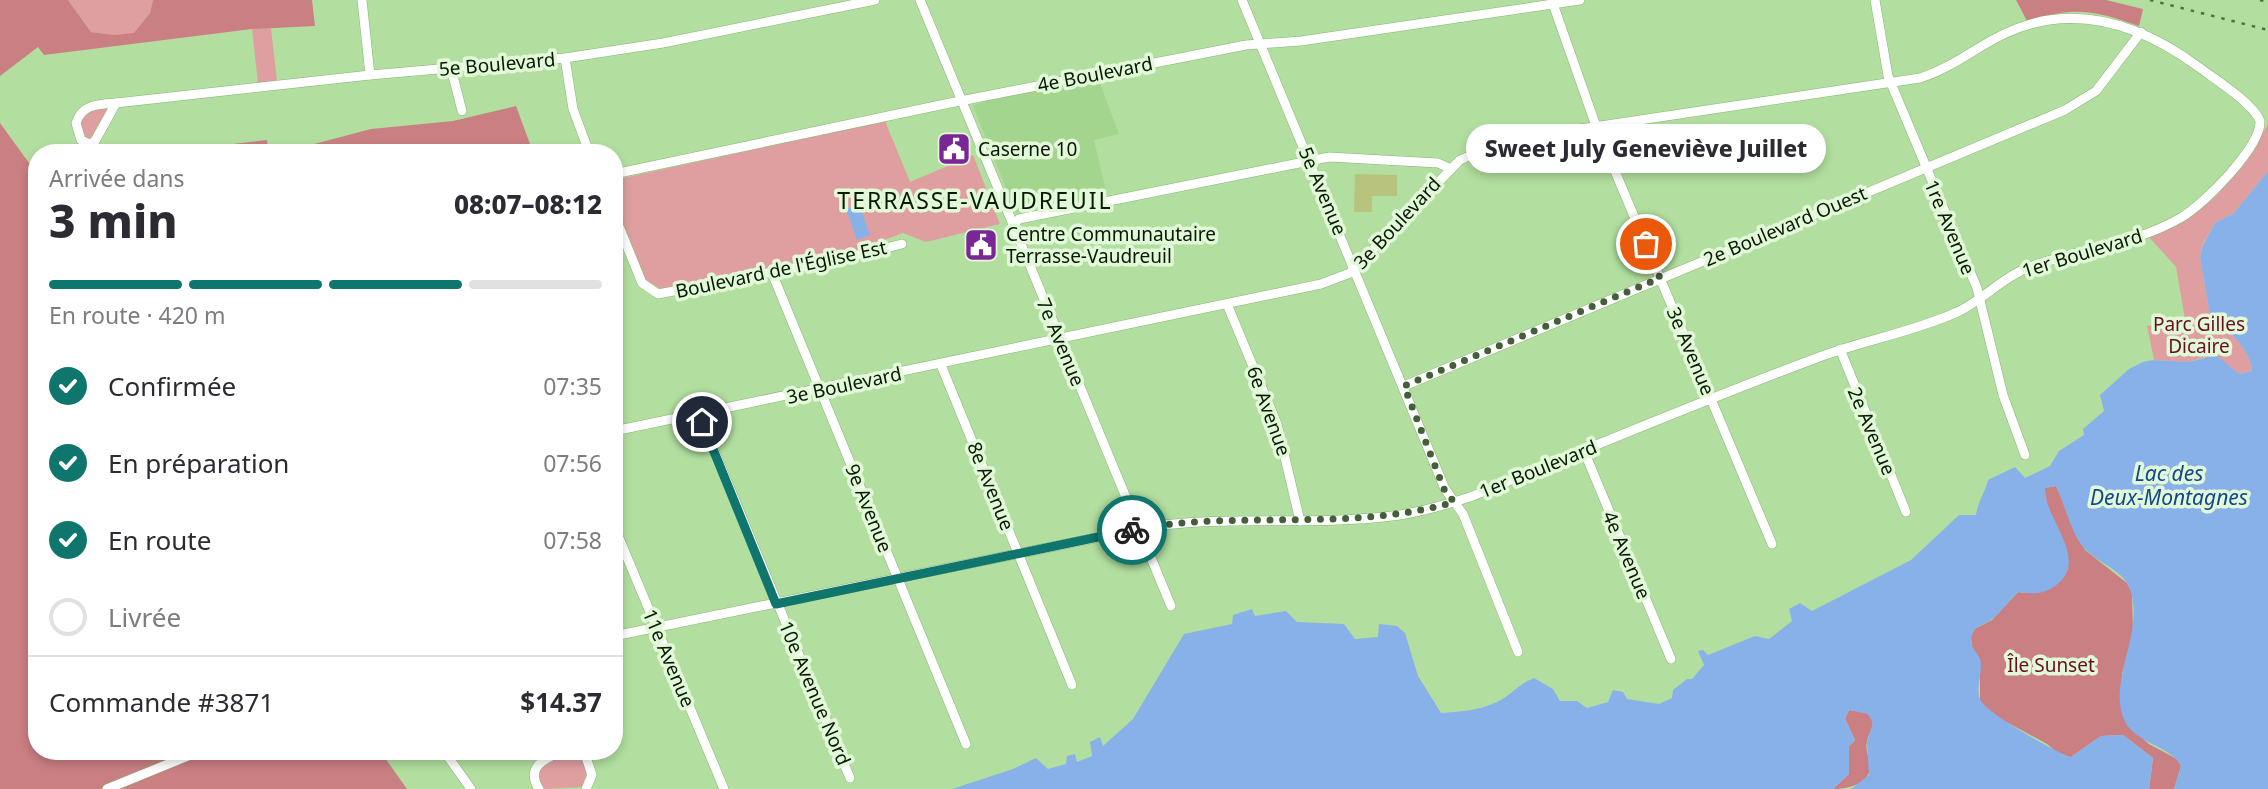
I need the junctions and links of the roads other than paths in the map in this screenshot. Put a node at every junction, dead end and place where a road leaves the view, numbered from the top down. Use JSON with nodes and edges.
{"nodes":[{"id":1,"x":362,"y":0,"type":"edge"},
{"id":2,"x":875,"y":0,"type":"edge"},
{"id":3,"x":920,"y":0,"type":"edge"},
{"id":4,"x":1242,"y":0,"type":"edge"},
{"id":5,"x":1580,"y":0,"type":"edge"},
{"id":6,"x":1875,"y":0,"type":"edge"},
{"id":7,"x":1553,"y":2,"type":"edge"},
{"id":8,"x":2141,"y":32,"type":"junction"},
{"id":9,"x":1261,"y":45,"type":"junction"},
{"id":10,"x":565,"y":58,"type":"junction"},
{"id":11,"x":451,"y":68,"type":"junction"},
{"id":12,"x":370,"y":75,"type":"junction"},
{"id":13,"x":1892,"y":84,"type":"junction"},
{"id":14,"x":961,"y":101,"type":"junction"},
{"id":15,"x":116,"y":103,"type":"junction"},
{"id":16,"x":461,"y":111,"type":"dead end"},
{"id":17,"x":2260,"y":124,"type":"joint"},
{"id":18,"x":1596,"y":126,"type":"junction"},
{"id":19,"x":586,"y":144,"type":"edge"},
{"id":20,"x":1310,"y":160,"type":"junction"},
{"id":21,"x":1449,"y":168,"type":"junction"},
{"id":22,"x":1925,"y":168,"type":"junction"},
{"id":23,"x":623,"y":172,"type":"edge"},
{"id":24,"x":1013,"y":225,"type":"junction"},
{"id":25,"x":623,"y":236,"type":"edge"},
{"id":26,"x":902,"y":244,"type":"dead end"},
{"id":27,"x":1355,"y":269,"type":"junction"},
{"id":28,"x":772,"y":272,"type":"junction"},
{"id":29,"x":1660,"y":278,"type":"junction"},
{"id":30,"x":1978,"y":299,"type":"junction"},
{"id":31,"x":1227,"y":304,"type":"junction"},
{"id":32,"x":1060,"y":339,"type":"junction"},
{"id":33,"x":1840,"y":349,"type":"junction"},
{"id":34,"x":941,"y":365,"type":"junction"},
{"id":35,"x":1404,"y":386,"type":"junction"},
{"id":36,"x":820,"y":389,"type":"junction"},
{"id":37,"x":1712,"y":398,"type":"junction"},
{"id":38,"x":699,"y":414,"type":"junction"},
{"id":39,"x":623,"y":429,"type":"edge"},
{"id":40,"x":1584,"y":451,"type":"junction"},
{"id":41,"x":2025,"y":455,"type":"dead end"},
{"id":42,"x":1454,"y":502,"type":"junction"},
{"id":43,"x":1906,"y":512,"type":"dead end"},
{"id":44,"x":1300,"y":521,"type":"junction"},
{"id":45,"x":1139,"y":529,"type":"junction"},
{"id":46,"x":1772,"y":544,"type":"dead end"},
{"id":47,"x":623,"y":550,"type":"edge"},
{"id":48,"x":1018,"y":553,"type":"junction"},
{"id":49,"x":898,"y":579,"type":"junction"},
{"id":50,"x":776,"y":604,"type":"junction"},
{"id":51,"x":1171,"y":606,"type":"dead end"},
{"id":52,"x":656,"y":628,"type":"junction"},
{"id":53,"x":623,"y":634,"type":"edge"},
{"id":54,"x":1518,"y":652,"type":"dead end"},
{"id":55,"x":1671,"y":659,"type":"dead end"},
{"id":56,"x":1072,"y":685,"type":"dead end"},
{"id":57,"x":966,"y":744,"type":"dead end"},
{"id":58,"x":178,"y":760,"type":"edge"},
{"id":59,"x":450,"y":760,"type":"edge"},
{"id":60,"x":542,"y":760,"type":"edge"},
{"id":61,"x":587,"y":760,"type":"edge"},
{"id":62,"x":850,"y":778,"type":"dead end"},
{"id":63,"x":107,"y":789,"type":"edge"},
{"id":64,"x":471,"y":789,"type":"edge"},
{"id":65,"x":538,"y":789,"type":"edge"},
{"id":66,"x":586,"y":789,"type":"edge"},
{"id":67,"x":724,"y":789,"type":"edge"}],
"edges":[{"from":1,"to":12,"type":"street"},
{"from":2,"to":10,"type":"street","name":"5e Boulevard"},
{"from":3,"to":14,"type":"street","name":"7e Avenue"},
{"from":4,"to":9,"type":"street","name":"5e Avenue"},
{"from":5,"to":7,"type":"street","name":"4e Boulevard"},
{"from":6,"to":13,"type":"street","name":"1re Avenue"},
{"from":7,"to":9,"type":"street","name":"4e Boulevard"},
{"from":7,"to":18,"type":"street","name":"3e Avenue"},
{"from":8,"to":13,"type":"street","name":"3e Boulevard"},
{"from":8,"to":17,"type":"street","name":"3e Boulevard"},
{"from":8,"to":22,"type":"street","name":"2e Boulevard Ouest"},
{"from":9,"to":14,"type":"street","name":"4e Boulevard"},
{"from":9,"to":20,"type":"street","name":"5e Avenue"},
{"from":10,"to":11,"type":"street","name":"5e Boulevard"},
{"from":10,"to":19,"type":"street"},
{"from":11,"to":12,"type":"street","name":"5e Boulevard"},
{"from":11,"to":16,"type":"street"},
{"from":12,"to":15,"type":"street","name":"5e Boulevard"},
{"from":13,"to":18,"type":"street","name":"3e Boulevard"},
{"from":13,"to":22,"type":"street","name":"1re Avenue"},
{"from":14,"to":23,"type":"street","name":"4e Boulevard"},
{"from":14,"to":24,"type":"street","name":"7e Avenue"},
{"from":15,"to":15,"type":"street","name":"5e Boulevard"},
{"from":17,"to":30,"type":"street","name":"1er Boulevard"},
{"from":18,"to":21,"type":"street","name":"3e Boulevard"},
{"from":18,"to":29,"type":"street","name":"3e Avenue"},
{"from":20,"to":21,"type":"street"},
{"from":20,"to":24,"type":"street"},
{"from":20,"to":27,"type":"street","name":"5e Avenue"},
{"from":21,"to":27,"type":"street","name":"3e Boulevard"},
{"from":22,"to":29,"type":"street","name":"2e Boulevard Ouest"},
{"from":22,"to":30,"type":"street","name":"1re Avenue"},
{"from":24,"to":32,"type":"street","name":"7e Avenue"},
{"from":25,"to":28,"type":"street","name":"Boulevard de l'Église Est"},
{"from":26,"to":28,"type":"street","name":"Boulevard de l'Église Est"},
{"from":27,"to":31,"type":"street","name":"3e Boulevard"},
{"from":27,"to":35,"type":"street","name":"5e Avenue"},
{"from":28,"to":36,"type":"street","name":"9e Avenue"},
{"from":29,"to":35,"type":"street","name":"2e Boulevard Ouest"},
{"from":29,"to":37,"type":"street","name":"3e Avenue"},
{"from":30,"to":33,"type":"street","name":"1er Boulevard"},
{"from":30,"to":41,"type":"street","name":"1re Avenue"},
{"from":31,"to":32,"type":"street","name":"3e Boulevard"},
{"from":31,"to":44,"type":"street","name":"6e Avenue"},
{"from":32,"to":34,"type":"street","name":"3e Boulevard"},
{"from":32,"to":45,"type":"street","name":"7e Avenue"},
{"from":33,"to":37,"type":"street","name":"1er Boulevard"},
{"from":33,"to":43,"type":"street","name":"2e Avenue"},
{"from":34,"to":36,"type":"street","name":"3e Boulevard"},
{"from":34,"to":48,"type":"street","name":"8e Avenue"},
{"from":35,"to":42,"type":"street","name":"5e Avenue"},
{"from":36,"to":38,"type":"street","name":"3e Boulevard"},
{"from":36,"to":49,"type":"street","name":"9e Avenue"},
{"from":37,"to":40,"type":"street","name":"1er Boulevard"},
{"from":37,"to":46,"type":"street","name":"3e Avenue"},
{"from":38,"to":39,"type":"street","name":"3e Boulevard"},
{"from":38,"to":50,"type":"street","name":"10e Avenue Nord"},
{"from":40,"to":42,"type":"street","name":"1er Boulevard"},
{"from":40,"to":55,"type":"street","name":"4e Avenue"},
{"from":42,"to":44,"type":"street","name":"1er Boulevard"},
{"from":42,"to":54,"type":"street","name":"5e Avenue"},
{"from":44,"to":45,"type":"street","name":"1er Boulevard"},
{"from":45,"to":48,"type":"street","name":"1er Boulevard"},
{"from":45,"to":51,"type":"street","name":"7e Avenue"},
{"from":47,"to":52,"type":"street","name":"11e Avenue"},
{"from":48,"to":49,"type":"street","name":"1er Boulevard"},
{"from":48,"to":56,"type":"street","name":"8e Avenue"},
{"from":49,"to":50,"type":"street","name":"1er Boulevard"},
{"from":49,"to":57,"type":"street","name":"9e Avenue"},
{"from":50,"to":52,"type":"street","name":"1er Boulevard"},
{"from":50,"to":62,"type":"street","name":"10e Avenue Nord"},
{"from":52,"to":53,"type":"street","name":"1er Boulevard"},
{"from":52,"to":67,"type":"street","name":"11e Avenue"},
{"from":58,"to":63,"type":"street"},
{"from":59,"to":64,"type":"street"},
{"from":60,"to":65,"type":"street"},
{"from":61,"to":66,"type":"street"}]}
